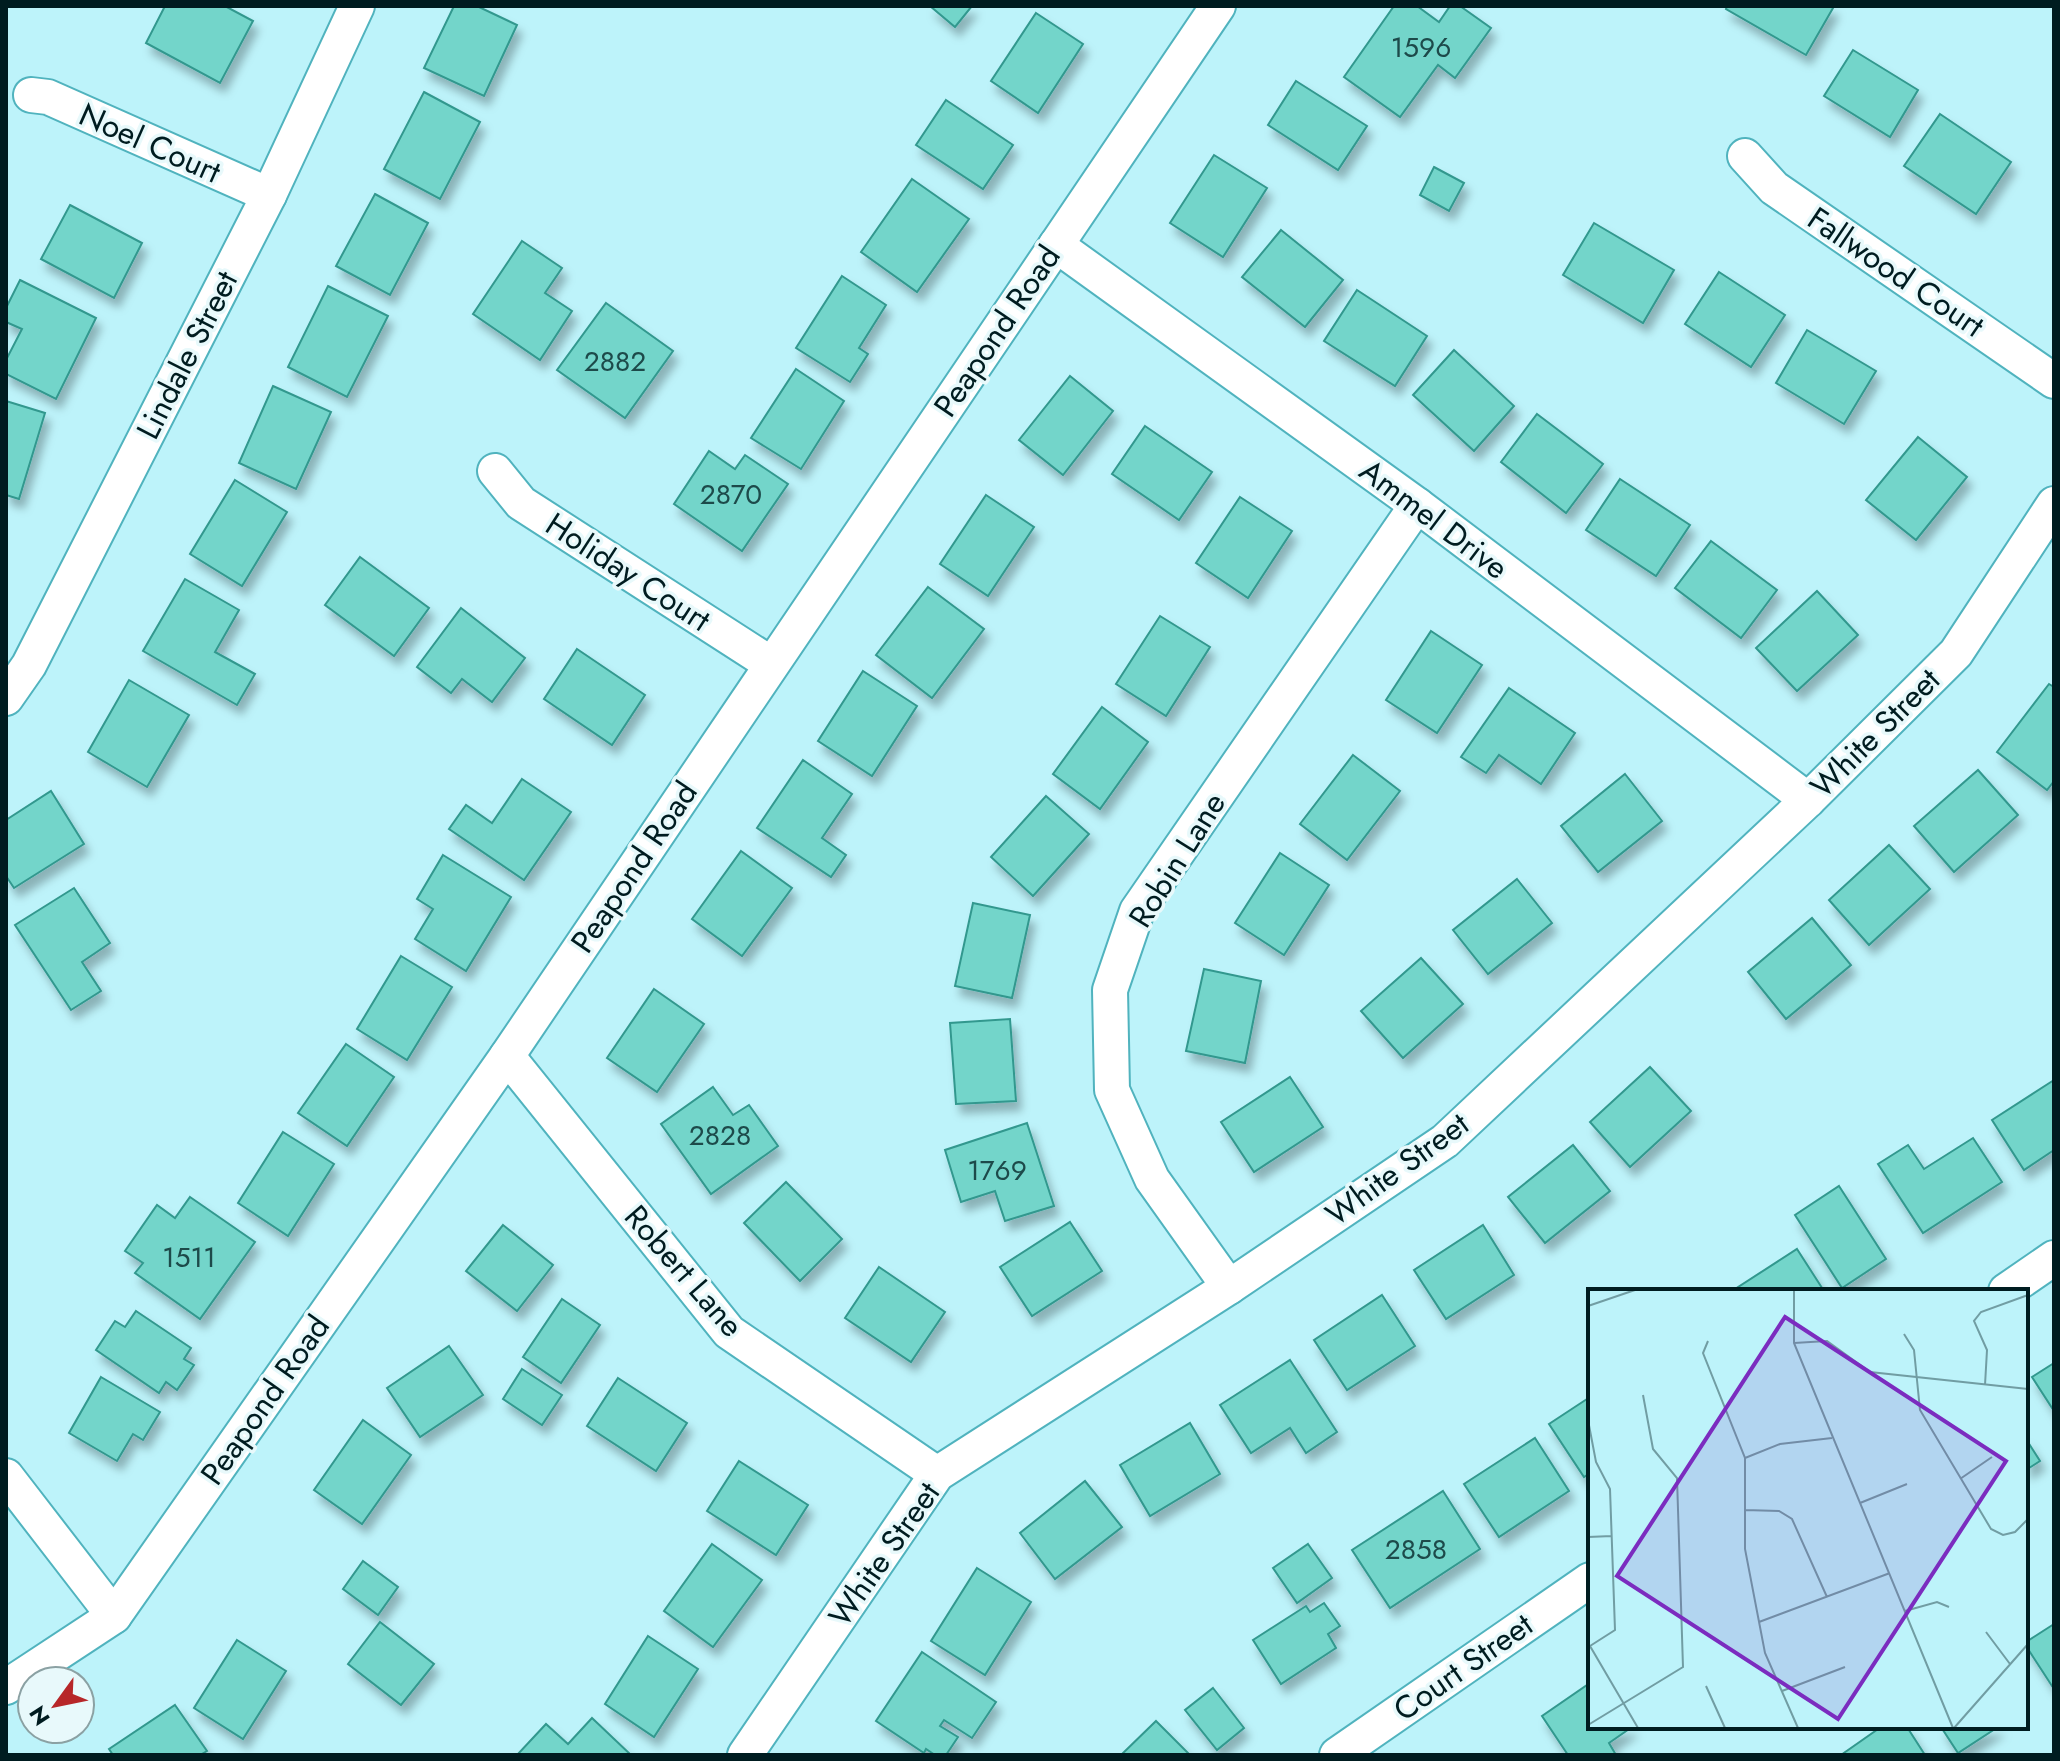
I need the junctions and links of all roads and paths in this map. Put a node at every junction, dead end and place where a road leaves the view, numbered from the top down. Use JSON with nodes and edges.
{"nodes":[{"id":1,"x":357,"y":6,"type":"edge"},
{"id":2,"x":1207,"y":10,"type":"edge"},
{"id":3,"x":31,"y":95,"type":"dead end"},
{"id":4,"x":1745,"y":156,"type":"dead end"},
{"id":5,"x":269,"y":195,"type":"junction"},
{"id":6,"x":1056,"y":245,"type":"junction"},
{"id":7,"x":2054,"y":381,"type":"edge"},
{"id":8,"x":495,"y":471,"type":"dead end"},
{"id":9,"x":2054,"y":504,"type":"edge"},
{"id":10,"x":1417,"y":505,"type":"junction"},
{"id":11,"x":771,"y":664,"type":"junction"},
{"id":12,"x":6,"y":698,"type":"edge"},
{"id":13,"x":1808,"y":800,"type":"junction"},
{"id":14,"x":507,"y":1056,"type":"junction"},
{"id":15,"x":2054,"y":1258,"type":"edge"},
{"id":16,"x":1229,"y":1287,"type":"junction"},
{"id":17,"x":2009,"y":1289,"type":"edge"},
{"id":18,"x":937,"y":1474,"type":"junction"},
{"id":19,"x":6,"y":1476,"type":"edge"},
{"id":20,"x":1588,"y":1581,"type":"edge"},
{"id":21,"x":114,"y":1616,"type":"junction"},
{"id":22,"x":6,"y":1687,"type":"edge"},
{"id":23,"x":745,"y":1755,"type":"edge"},
{"id":24,"x":1337,"y":1755,"type":"edge"}],
"edges":[{"from":1,"to":5,"type":"street","name":"Lindale Street"},
{"from":2,"to":6,"type":"street","name":"Peapond Road"},
{"from":3,"to":5,"type":"street","name":"Noel Court"},
{"from":4,"to":7,"type":"street","name":"Fallwood Court"},
{"from":5,"to":12,"type":"street","name":"Lindale Street"},
{"from":6,"to":10,"type":"street","name":"Ammel Drive"},
{"from":6,"to":11,"type":"street","name":"Peapond Road"},
{"from":8,"to":11,"type":"street","name":"Holiday Court"},
{"from":9,"to":13,"type":"street","name":"White Street"},
{"from":10,"to":13,"type":"street","name":"Ammel Drive"},
{"from":10,"to":16,"type":"street","name":"Robin Lane"},
{"from":11,"to":14,"type":"street","name":"Peapond Road"},
{"from":13,"to":16,"type":"street","name":"White Street"},
{"from":14,"to":18,"type":"street","name":"Robert Lane"},
{"from":14,"to":21,"type":"street","name":"Peapond Road"},
{"from":15,"to":17,"type":"street"},
{"from":16,"to":18,"type":"street","name":"White Street"},
{"from":18,"to":23,"type":"street","name":"White Street"},
{"from":19,"to":21,"type":"street"},
{"from":20,"to":24,"type":"street","name":"Court Street"},
{"from":21,"to":22,"type":"street","name":"Peapond Road"}]}
